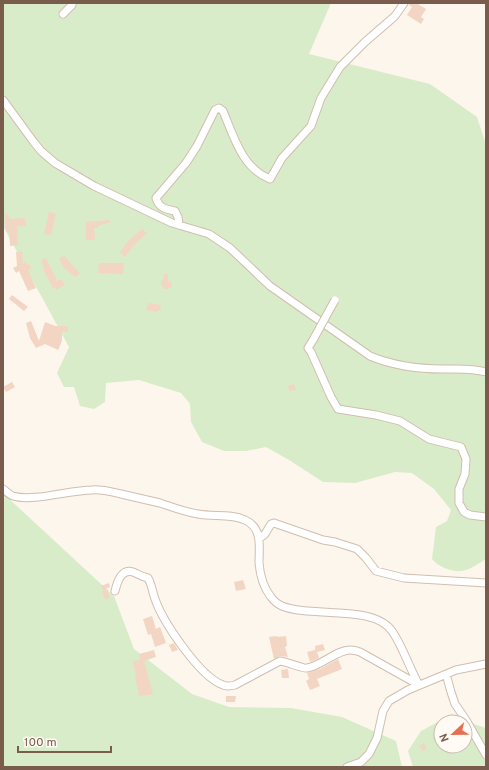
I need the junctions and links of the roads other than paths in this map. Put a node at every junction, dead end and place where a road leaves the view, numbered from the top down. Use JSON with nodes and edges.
{"nodes":[{"id":1,"x":72,"y":3,"type":"edge"},
{"id":2,"x":404,"y":3,"type":"edge"},
{"id":3,"x":63,"y":14,"type":"dead end"},
{"id":4,"x":3,"y":100,"type":"edge"},
{"id":5,"x":179,"y":225,"type":"junction"},
{"id":6,"x":335,"y":300,"type":"dead end"},
{"id":7,"x":486,"y":372,"type":"edge"},
{"id":8,"x":3,"y":489,"type":"edge"},
{"id":9,"x":486,"y":517,"type":"edge"},
{"id":10,"x":260,"y":538,"type":"junction"},
{"id":11,"x":486,"y":583,"type":"edge"},
{"id":12,"x":114,"y":591,"type":"dead end"},
{"id":13,"x":486,"y":664,"type":"edge"},
{"id":14,"x":446,"y":674,"type":"junction"},
{"id":15,"x":419,"y":685,"type":"junction"},
{"id":16,"x":486,"y":756,"type":"edge"},
{"id":17,"x":347,"y":767,"type":"edge"}],
"edges":[{"from":1,"to":3,"type":"street"},
{"from":2,"to":5,"type":"street"},
{"from":4,"to":5,"type":"street"},
{"from":5,"to":7,"type":"street"},
{"from":6,"to":9,"type":"street","bridge":true},
{"from":8,"to":10,"type":"street"},
{"from":10,"to":11,"type":"street"},
{"from":10,"to":15,"type":"street"},
{"from":12,"to":15,"type":"street"},
{"from":13,"to":14,"type":"street"},
{"from":14,"to":15,"type":"street"},
{"from":14,"to":16,"type":"street"},
{"from":15,"to":17,"type":"street"}]}
